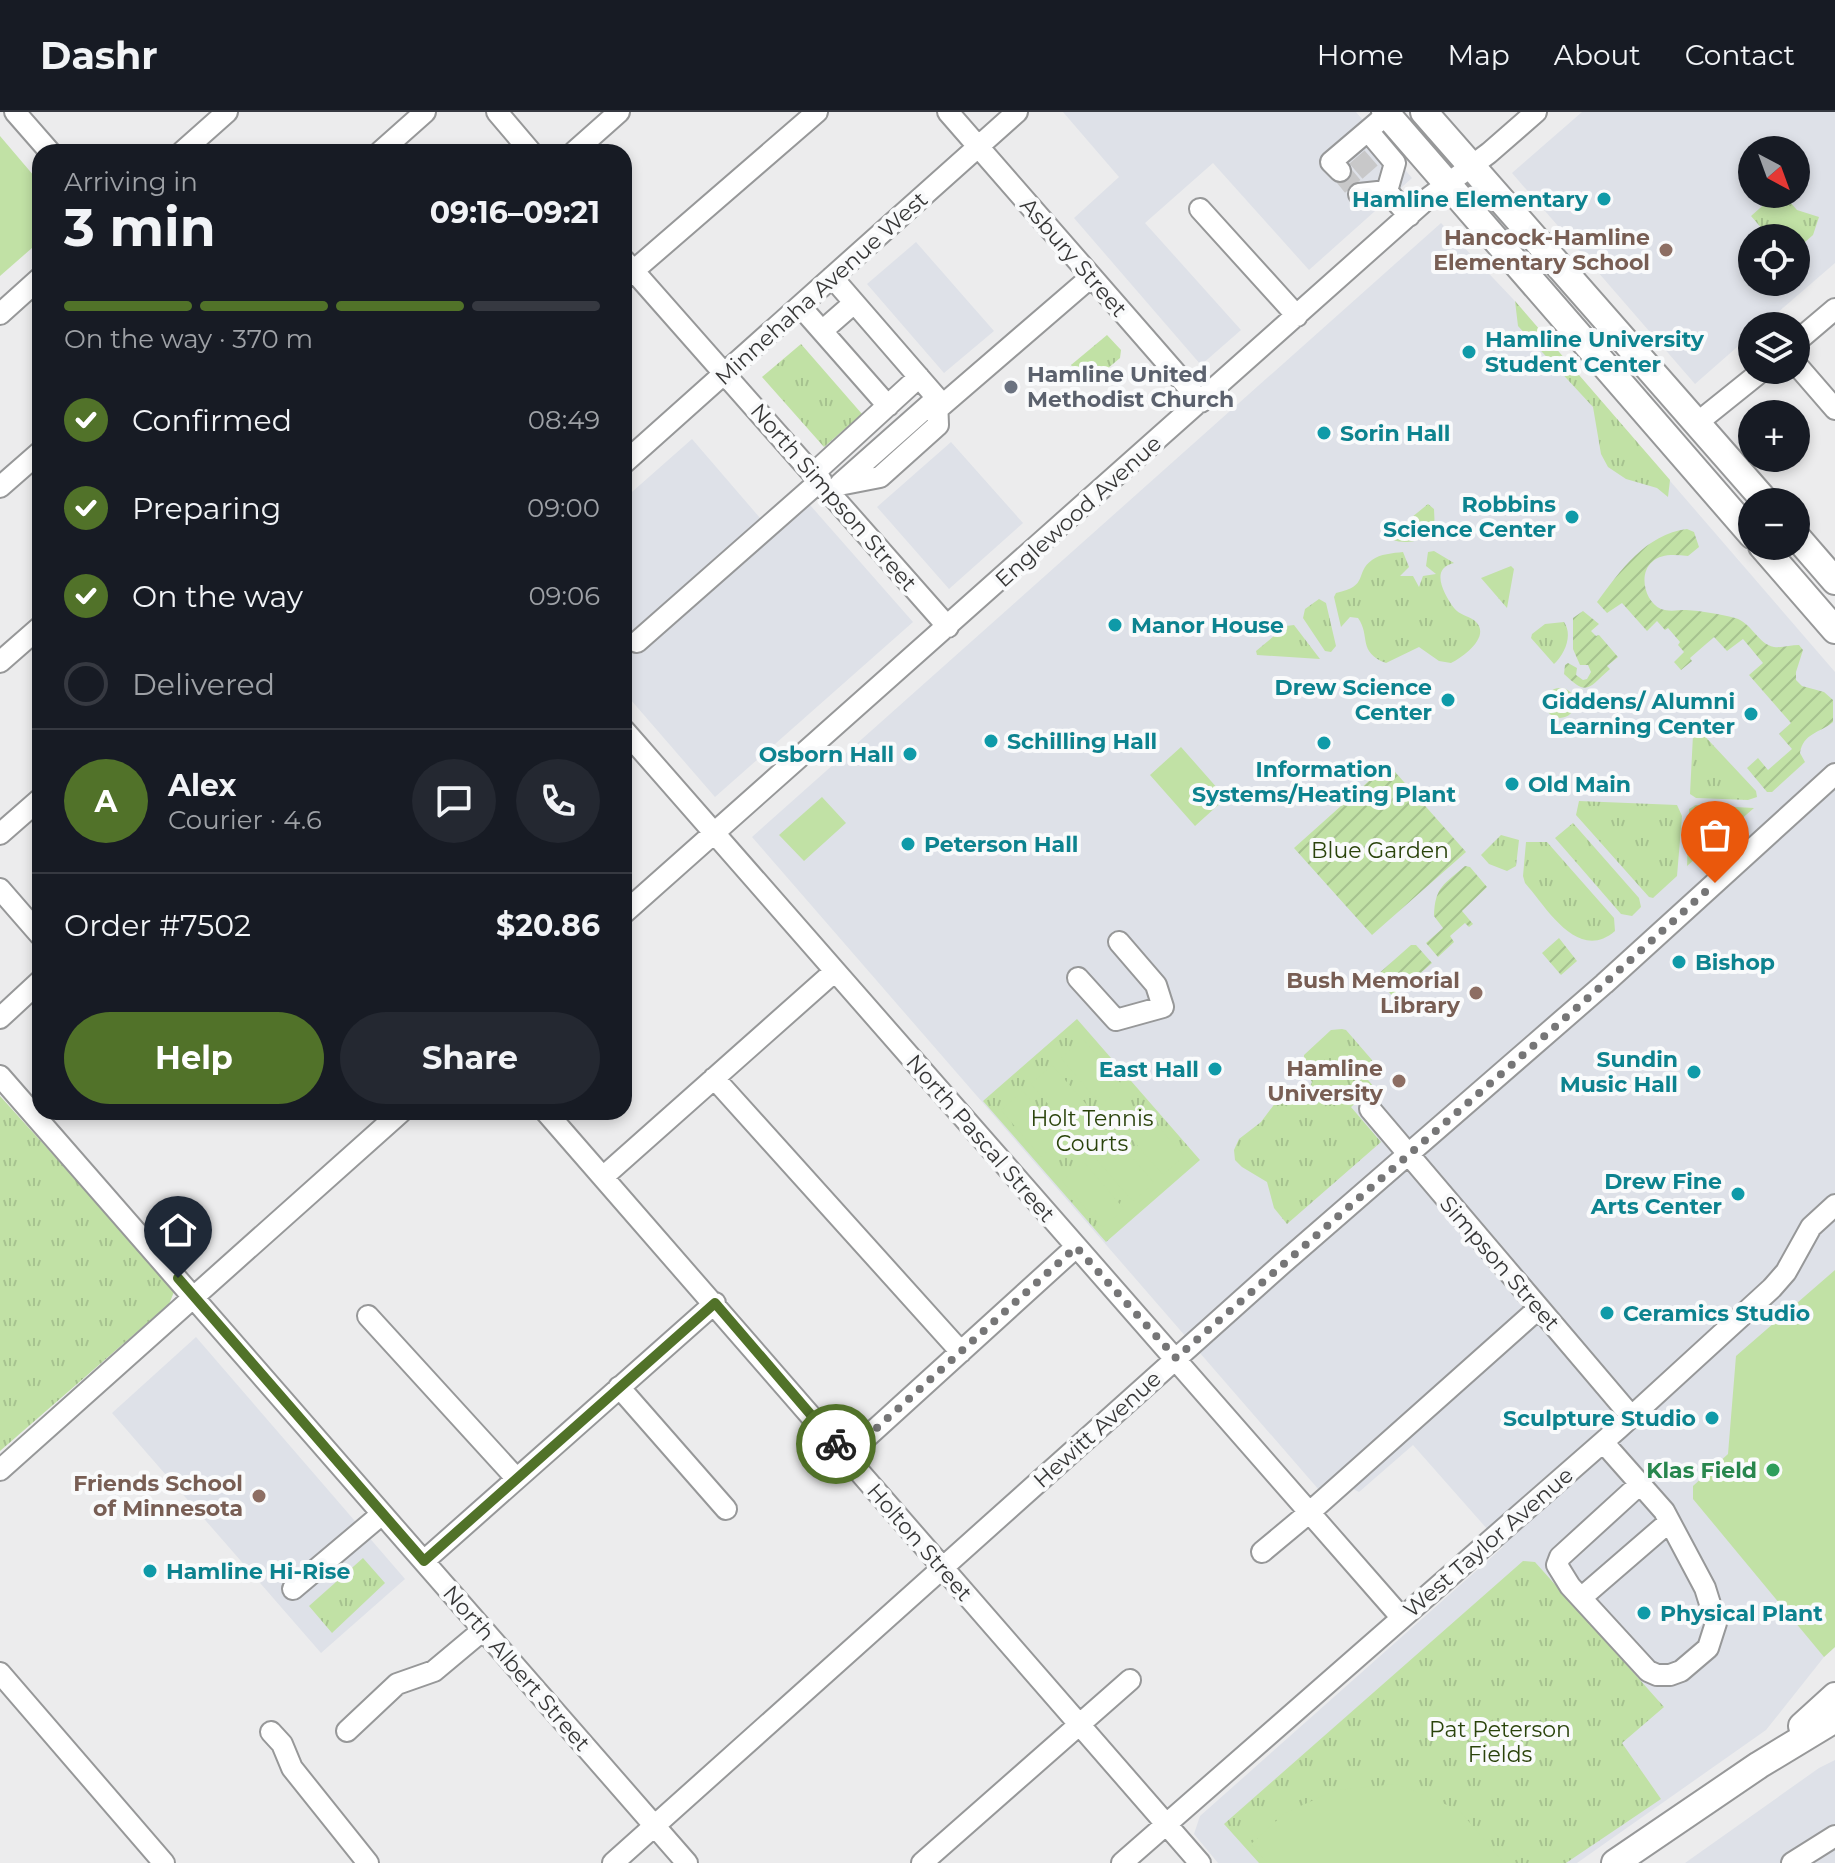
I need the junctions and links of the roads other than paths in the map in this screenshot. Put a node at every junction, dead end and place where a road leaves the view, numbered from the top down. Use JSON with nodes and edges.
{"nodes":[{"id":1,"x":227,"y":112,"type":"edge"},
{"id":2,"x":425,"y":112,"type":"edge"},
{"id":3,"x":497,"y":112,"type":"edge"},
{"id":4,"x":619,"y":112,"type":"edge"},
{"id":5,"x":817,"y":112,"type":"edge"},
{"id":6,"x":948,"y":112,"type":"edge"},
{"id":7,"x":1017,"y":112,"type":"edge"},
{"id":8,"x":1424,"y":112,"type":"edge"},
{"id":9,"x":1536,"y":112,"type":"edge"},
{"id":10,"x":22,"y":114,"type":"edge"},
{"id":11,"x":1380,"y":119,"type":"edge"},
{"id":12,"x":44,"y":144,"type":"edge"},
{"id":13,"x":191,"y":144,"type":"edge"},
{"id":14,"x":389,"y":144,"type":"edge"},
{"id":15,"x":524,"y":144,"type":"edge"},
{"id":16,"x":583,"y":144,"type":"edge"},
{"id":17,"x":979,"y":147,"type":"junction"},
{"id":18,"x":1471,"y":167,"type":"junction"},
{"id":19,"x":1340,"y":171,"type":"dead end"},
{"id":20,"x":1448,"y":183,"type":"junction"},
{"id":21,"x":1381,"y":185,"type":"junction"},
{"id":22,"x":1359,"y":194,"type":"dead end"},
{"id":23,"x":1200,"y":209,"type":"dead end"},
{"id":24,"x":1409,"y":216,"type":"junction"},
{"id":25,"x":632,"y":266,"type":"edge"},
{"id":26,"x":632,"y":275,"type":"edge"},
{"id":27,"x":832,"y":277,"type":"junction"},
{"id":28,"x":1091,"y":277,"type":"junction"},
{"id":29,"x":32,"y":285,"type":"edge"},
{"id":30,"x":854,"y":303,"type":"junction"},
{"id":31,"x":800,"y":306,"type":"junction"},
{"id":32,"x":1835,"y":309,"type":"edge"},
{"id":33,"x":0,"y":314,"type":"edge"},
{"id":34,"x":1297,"y":316,"type":"junction"},
{"id":35,"x":1810,"y":330,"type":"edge"},
{"id":36,"x":822,"y":331,"type":"junction"},
{"id":37,"x":726,"y":373,"type":"junction"},
{"id":38,"x":919,"y":377,"type":"junction"},
{"id":39,"x":1810,"y":380,"type":"edge"},
{"id":40,"x":1746,"y":384,"type":"edge"},
{"id":41,"x":1201,"y":402,"type":"junction"},
{"id":42,"x":938,"y":403,"type":"junction"},
{"id":43,"x":888,"y":406,"type":"junction"},
{"id":44,"x":1835,"y":409,"type":"edge"},
{"id":45,"x":1697,"y":423,"type":"junction"},
{"id":46,"x":632,"y":456,"type":"edge"},
{"id":47,"x":32,"y":459,"type":"edge"},
{"id":48,"x":826,"y":483,"type":"junction"},
{"id":49,"x":0,"y":487,"type":"edge"},
{"id":50,"x":1754,"y":488,"type":"edge"},
{"id":51,"x":1738,"y":519,"type":"edge"},
{"id":52,"x":1810,"y":552,"type":"edge"},
{"id":53,"x":1774,"y":560,"type":"edge"},
{"id":54,"x":1835,"y":581,"type":"edge"},
{"id":55,"x":948,"y":627,"type":"junction"},
{"id":56,"x":1835,"y":630,"type":"edge"},
{"id":57,"x":32,"y":634,"type":"edge"},
{"id":58,"x":637,"y":642,"type":"dead end"},
{"id":59,"x":0,"y":662,"type":"edge"},
{"id":60,"x":632,"y":739,"type":"edge"},
{"id":61,"x":1835,"y":774,"type":"edge"},
{"id":62,"x":32,"y":806,"type":"edge"},
{"id":63,"x":0,"y":834,"type":"edge"},
{"id":64,"x":714,"y":834,"type":"junction"},
{"id":65,"x":0,"y":889,"type":"edge"},
{"id":66,"x":632,"y":906,"type":"edge"},
{"id":67,"x":32,"y":926,"type":"edge"},
{"id":68,"x":1119,"y":942,"type":"dead end"},
{"id":69,"x":835,"y":971,"type":"junction"},
{"id":70,"x":1078,"y":978,"type":"dead end"},
{"id":71,"x":32,"y":988,"type":"edge"},
{"id":72,"x":0,"y":1018,"type":"edge"},
{"id":73,"x":0,"y":1076,"type":"edge"},
{"id":74,"x":714,"y":1078,"type":"junction"},
{"id":75,"x":1370,"y":1109,"type":"dead end"},
{"id":76,"x":32,"y":1112,"type":"edge"},
{"id":77,"x":39,"y":1120,"type":"edge"},
{"id":78,"x":392,"y":1120,"type":"edge"},
{"id":79,"x":553,"y":1120,"type":"edge"},
{"id":80,"x":1408,"y":1154,"type":"junction"},
{"id":81,"x":603,"y":1177,"type":"junction"},
{"id":82,"x":1835,"y":1205,"type":"edge"},
{"id":83,"x":1076,"y":1247,"type":"junction"},
{"id":84,"x":195,"y":1297,"type":"junction"},
{"id":85,"x":715,"y":1303,"type":"junction"},
{"id":86,"x":1539,"y":1308,"type":"junction"},
{"id":87,"x":368,"y":1316,"type":"dead end"},
{"id":88,"x":961,"y":1352,"type":"junction"},
{"id":89,"x":1176,"y":1358,"type":"junction"},
{"id":90,"x":619,"y":1387,"type":"junction"},
{"id":91,"x":1631,"y":1416,"type":"junction"},
{"id":92,"x":1603,"y":1442,"type":"junction"},
{"id":93,"x":846,"y":1456,"type":"junction"},
{"id":94,"x":0,"y":1470,"type":"edge"},
{"id":95,"x":516,"y":1478,"type":"junction"},
{"id":96,"x":1640,"y":1484,"type":"junction"},
{"id":97,"x":726,"y":1509,"type":"dead end"},
{"id":98,"x":1310,"y":1512,"type":"junction"},
{"id":99,"x":382,"y":1514,"type":"junction"},
{"id":100,"x":1669,"y":1522,"type":"junction"},
{"id":101,"x":1262,"y":1552,"type":"dead end"},
{"id":102,"x":424,"y":1561,"type":"junction"},
{"id":103,"x":942,"y":1569,"type":"junction"},
{"id":104,"x":293,"y":1589,"type":"dead end"},
{"id":105,"x":1581,"y":1598,"type":"junction"},
{"id":106,"x":1401,"y":1617,"type":"junction"},
{"id":107,"x":483,"y":1630,"type":"junction"},
{"id":108,"x":0,"y":1673,"type":"edge"},
{"id":109,"x":1130,"y":1680,"type":"dead end"},
{"id":110,"x":16,"y":1692,"type":"junction"},
{"id":111,"x":1835,"y":1696,"type":"edge"},
{"id":112,"x":0,"y":1707,"type":"edge"},
{"id":113,"x":1835,"y":1719,"type":"edge"},
{"id":114,"x":1079,"y":1725,"type":"junction"},
{"id":115,"x":347,"y":1731,"type":"dead end"},
{"id":116,"x":271,"y":1732,"type":"dead end"},
{"id":117,"x":1759,"y":1765,"type":"junction"},
{"id":118,"x":1166,"y":1824,"type":"junction"},
{"id":119,"x":655,"y":1826,"type":"junction"},
{"id":120,"x":1835,"y":1836,"type":"edge"},
{"id":121,"x":164,"y":1863,"type":"edge"},
{"id":122,"x":368,"y":1863,"type":"edge"},
{"id":123,"x":613,"y":1863,"type":"edge"},
{"id":124,"x":687,"y":1863,"type":"edge"},
{"id":125,"x":922,"y":1863,"type":"edge"},
{"id":126,"x":1122,"y":1863,"type":"edge"},
{"id":127,"x":1200,"y":1863,"type":"edge"},
{"id":128,"x":1615,"y":1863,"type":"edge"},
{"id":129,"x":1792,"y":1863,"type":"edge"}],
"edges":[{"from":1,"to":13,"type":"street"},
{"from":2,"to":14,"type":"street"},
{"from":3,"to":15,"type":"street"},
{"from":4,"to":16,"type":"street"},
{"from":5,"to":25,"type":"street"},
{"from":6,"to":17,"type":"street","name":"Asbury Street"},
{"from":7,"to":17,"type":"street","name":"Minnehaha Avenue West"},
{"from":8,"to":18,"type":"main road"},
{"from":9,"to":18,"type":"street","name":"Englewood Avenue"},
{"from":10,"to":12,"type":"street"},
{"from":11,"to":19,"type":"street"},
{"from":11,"to":20,"type":"main road"},
{"from":11,"to":21,"type":"street"},
{"from":17,"to":27,"type":"street","name":"Minnehaha Avenue West"},
{"from":17,"to":28,"type":"street","name":"Asbury Street"},
{"from":18,"to":20,"type":"street","name":"Englewood Avenue"},
{"from":18,"to":45,"type":"main road"},
{"from":20,"to":24,"type":"street","name":"Englewood Avenue"},
{"from":20,"to":51,"type":"main road"},
{"from":21,"to":22,"type":"street"},
{"from":21,"to":24,"type":"street"},
{"from":23,"to":34,"type":"street"},
{"from":24,"to":34,"type":"street","name":"Englewood Avenue"},
{"from":26,"to":37,"type":"street","name":"North Simpson Street"},
{"from":27,"to":30,"type":"street"},
{"from":27,"to":31,"type":"street","name":"Minnehaha Avenue West"},
{"from":28,"to":41,"type":"street","name":"Asbury Street"},
{"from":28,"to":42,"type":"street"},
{"from":29,"to":33,"type":"street"},
{"from":30,"to":36,"type":"street"},
{"from":30,"to":38,"type":"street"},
{"from":31,"to":36,"type":"street"},
{"from":31,"to":37,"type":"street","name":"Minnehaha Avenue West"},
{"from":32,"to":35,"type":"street"},
{"from":34,"to":41,"type":"street","name":"Englewood Avenue"},
{"from":36,"to":43,"type":"street"},
{"from":37,"to":46,"type":"street","name":"Minnehaha Avenue West"},
{"from":37,"to":48,"type":"street","name":"North Simpson Street"},
{"from":38,"to":42,"type":"street"},
{"from":38,"to":43,"type":"street"},
{"from":39,"to":44,"type":"street"},
{"from":40,"to":45,"type":"street"},
{"from":41,"to":55,"type":"street","name":"Englewood Avenue"},
{"from":42,"to":48,"type":"street"},
{"from":43,"to":48,"type":"street"},
{"from":45,"to":50,"type":"main road"},
{"from":47,"to":49,"type":"street"},
{"from":48,"to":55,"type":"street","name":"North Simpson Street"},
{"from":48,"to":58,"type":"street"},
{"from":52,"to":54,"type":"main road"},
{"from":53,"to":56,"type":"main road"},
{"from":55,"to":64,"type":"street","name":"Englewood Avenue"},
{"from":57,"to":59,"type":"street"},
{"from":60,"to":64,"type":"street","name":"North Pascal Street"},
{"from":61,"to":80,"type":"street","name":"Hewitt Avenue"},
{"from":62,"to":63,"type":"street"},
{"from":64,"to":66,"type":"street","name":"Englewood Avenue"},
{"from":64,"to":69,"type":"street","name":"North Pascal Street"},
{"from":65,"to":67,"type":"street"},
{"from":68,"to":70,"type":"street"},
{"from":69,"to":74,"type":"street"},
{"from":69,"to":83,"type":"street","name":"North Pascal Street"},
{"from":71,"to":72,"type":"street"},
{"from":73,"to":76,"type":"street","name":"North Albert Street"},
{"from":74,"to":81,"type":"street"},
{"from":74,"to":88,"type":"street"},
{"from":75,"to":80,"type":"street","name":"Simpson Street"},
{"from":77,"to":84,"type":"street","name":"North Albert Street"},
{"from":78,"to":84,"type":"street"},
{"from":79,"to":81,"type":"street","name":"Holton Street"},
{"from":80,"to":86,"type":"street","name":"Simpson Street"},
{"from":80,"to":89,"type":"street","name":"Hewitt Avenue"},
{"from":81,"to":85,"type":"street","name":"Holton Street"},
{"from":82,"to":91,"type":"street","name":"West Taylor Avenue"},
{"from":83,"to":88,"type":"street"},
{"from":83,"to":89,"type":"street","name":"North Pascal Street"},
{"from":84,"to":94,"type":"street"},
{"from":84,"to":99,"type":"street","name":"North Albert Street"},
{"from":85,"to":90,"type":"street"},
{"from":85,"to":93,"type":"street","name":"Holton Street"},
{"from":86,"to":91,"type":"street","name":"Simpson Street"},
{"from":86,"to":98,"type":"street"},
{"from":87,"to":95,"type":"street"},
{"from":88,"to":93,"type":"street"},
{"from":89,"to":98,"type":"street","name":"North Pascal Street"},
{"from":89,"to":103,"type":"street","name":"Hewitt Avenue"},
{"from":90,"to":95,"type":"street"},
{"from":90,"to":97,"type":"street"},
{"from":91,"to":92,"type":"street","name":"West Taylor Avenue"},
{"from":92,"to":96,"type":"street"},
{"from":92,"to":106,"type":"street","name":"West Taylor Avenue"},
{"from":93,"to":103,"type":"street","name":"Holton Street"},
{"from":95,"to":102,"type":"street"},
{"from":96,"to":100,"type":"street"},
{"from":96,"to":105,"type":"street"},
{"from":98,"to":101,"type":"street"},
{"from":98,"to":106,"type":"street","name":"North Pascal Street"},
{"from":99,"to":102,"type":"street","name":"North Albert Street"},
{"from":99,"to":104,"type":"street"},
{"from":100,"to":105,"type":"street"},
{"from":100,"to":105,"type":"street"},
{"from":102,"to":107,"type":"street","name":"North Albert Street"},
{"from":103,"to":114,"type":"street","name":"Holton Street"},
{"from":103,"to":119,"type":"street","name":"Hewitt Avenue"},
{"from":106,"to":118,"type":"street","name":"West Taylor Avenue"},
{"from":107,"to":115,"type":"street"},
{"from":107,"to":119,"type":"street","name":"North Albert Street"},
{"from":108,"to":110,"type":"street"},
{"from":109,"to":114,"type":"street"},
{"from":110,"to":112,"type":"street"},
{"from":110,"to":121,"type":"street"},
{"from":111,"to":117,"type":"main road"},
{"from":113,"to":117,"type":"main road"},
{"from":114,"to":118,"type":"street","name":"Holton Street"},
{"from":114,"to":125,"type":"street"},
{"from":116,"to":122,"type":"street"},
{"from":117,"to":128,"type":"main road"},
{"from":118,"to":126,"type":"street","name":"West Taylor Avenue"},
{"from":118,"to":127,"type":"street","name":"Holton Street"},
{"from":119,"to":123,"type":"street","name":"Hewitt Avenue"},
{"from":119,"to":124,"type":"street","name":"North Albert Street"},
{"from":120,"to":129,"type":"street"}]}
